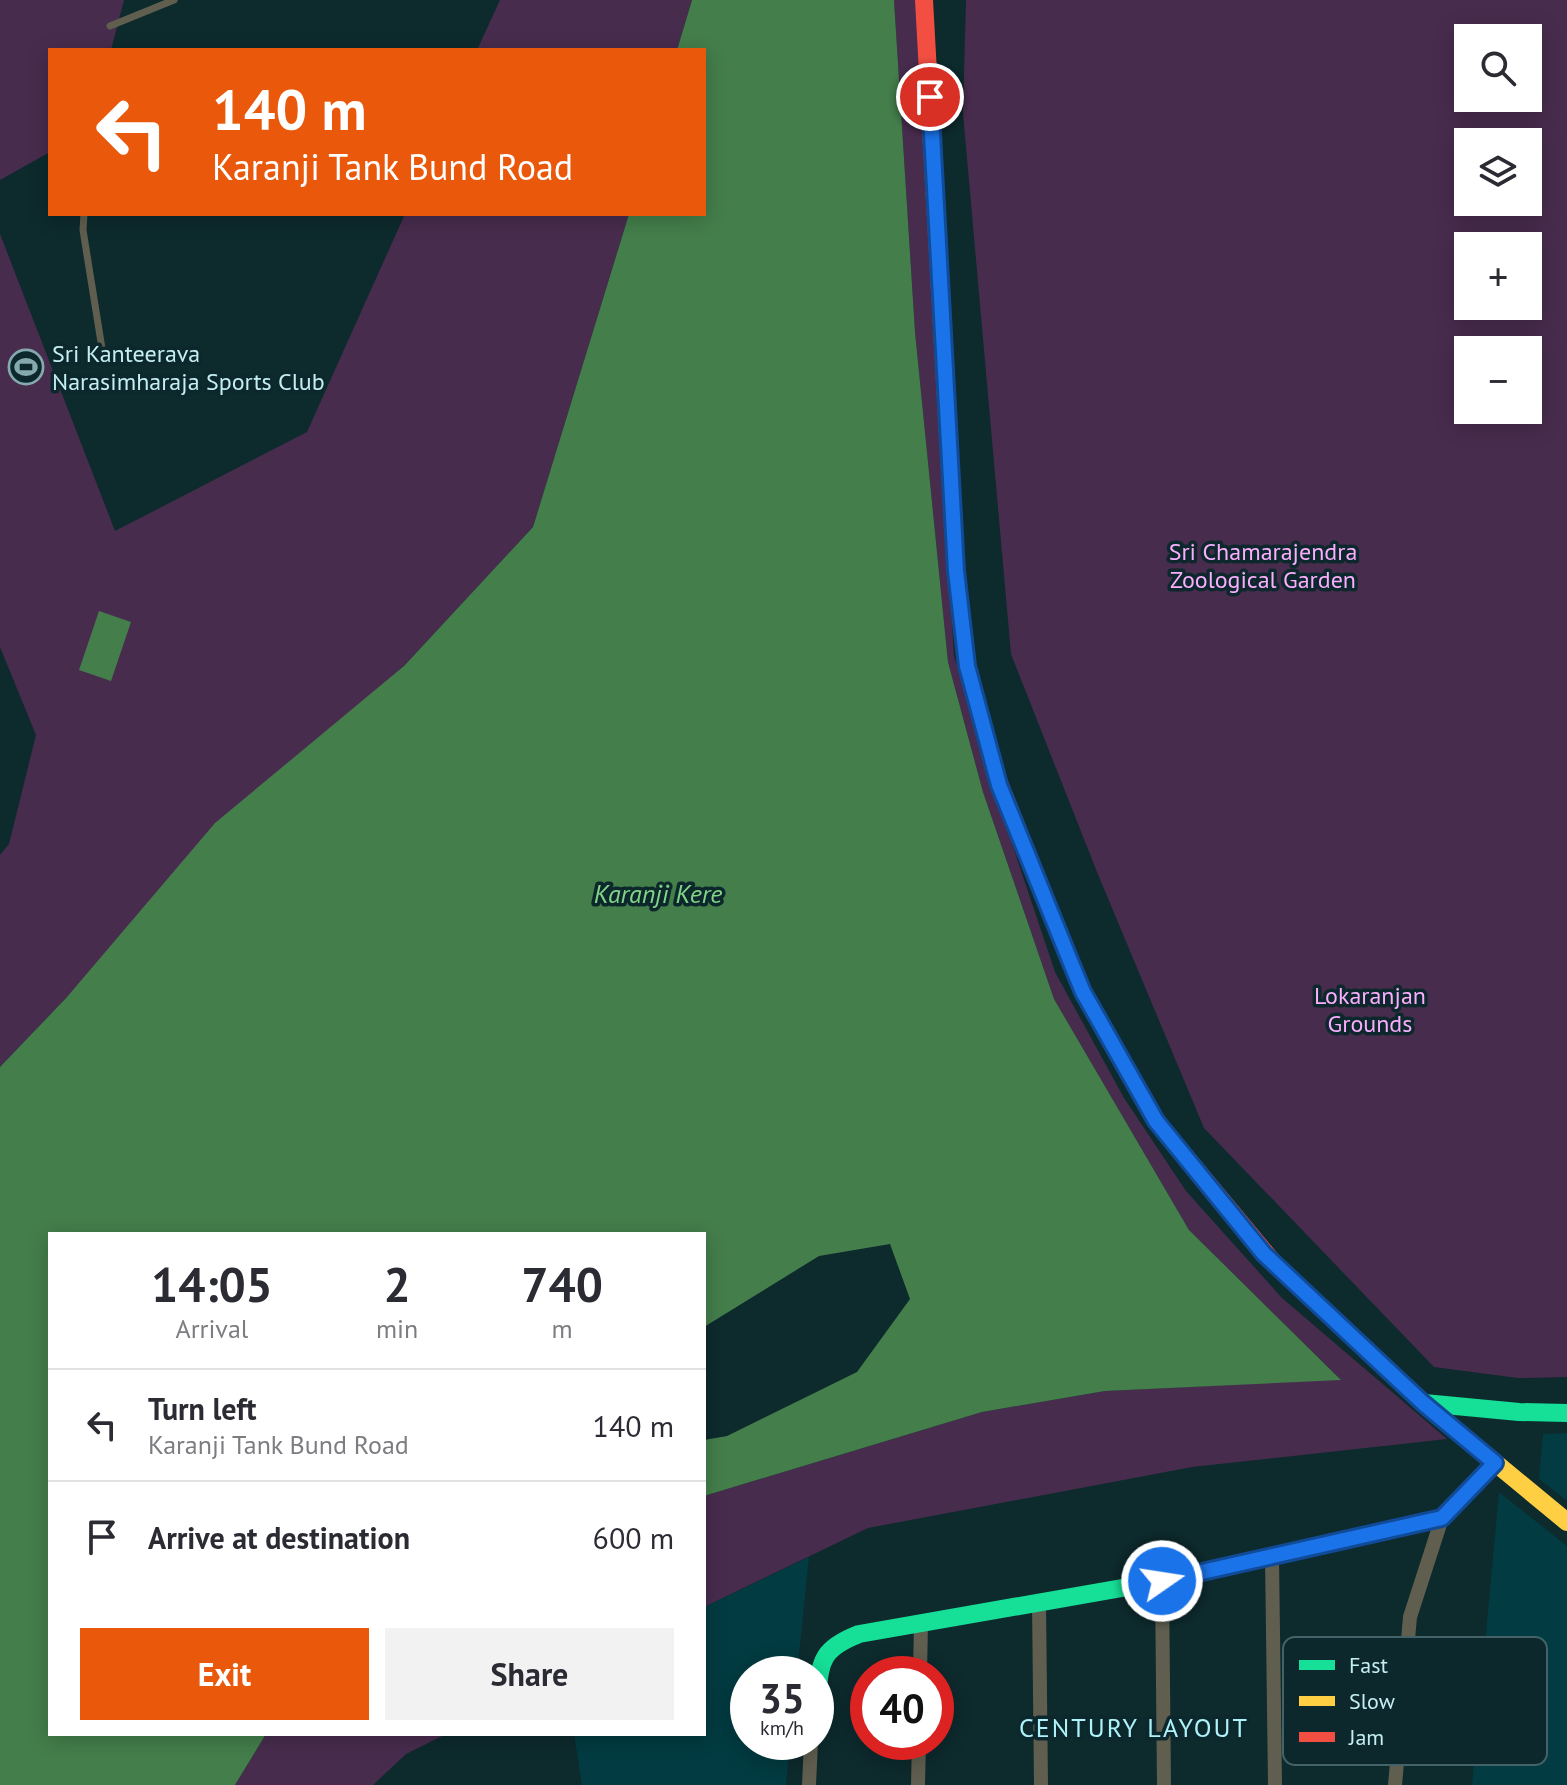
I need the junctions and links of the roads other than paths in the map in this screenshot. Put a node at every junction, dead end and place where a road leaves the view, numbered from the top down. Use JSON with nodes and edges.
{"nodes":[{"id":1,"x":174,"y":0,"type":"edge"},
{"id":2,"x":924,"y":0,"type":"edge"},
{"id":3,"x":110,"y":26,"type":"dead end"},
{"id":4,"x":84,"y":216,"type":"edge"},
{"id":5,"x":104,"y":361,"type":"dead end"},
{"id":6,"x":1423,"y":1403,"type":"junction"},
{"id":7,"x":1567,"y":1413,"type":"edge"},
{"id":8,"x":1495,"y":1463,"type":"junction"},
{"id":9,"x":1442,"y":1518,"type":"junction"},
{"id":10,"x":1567,"y":1522,"type":"edge"},
{"id":11,"x":1272,"y":1556,"type":"junction"},
{"id":12,"x":1162,"y":1581,"type":"junction"},
{"id":13,"x":1039,"y":1602,"type":"junction"},
{"id":14,"x":921,"y":1622,"type":"junction"},
{"id":15,"x":1407,"y":1637,"type":"edge"},
{"id":16,"x":822,"y":1656,"type":"edge"},
{"id":17,"x":920,"y":1656,"type":"edge"},
{"id":18,"x":810,"y":1760,"type":"edge"},
{"id":19,"x":919,"y":1760,"type":"edge"},
{"id":20,"x":1397,"y":1765,"type":"edge"},
{"id":21,"x":809,"y":1785,"type":"edge"},
{"id":22,"x":918,"y":1785,"type":"edge"},
{"id":23,"x":1041,"y":1785,"type":"edge"},
{"id":24,"x":1164,"y":1785,"type":"edge"},
{"id":25,"x":1275,"y":1785,"type":"edge"},
{"id":26,"x":1395,"y":1785,"type":"edge"}],
"edges":[{"from":1,"to":3,"type":"lane"},
{"from":2,"to":6,"type":"street"},
{"from":4,"to":5,"type":"lane"},
{"from":6,"to":7,"type":"street"},
{"from":6,"to":8,"type":"street"},
{"from":8,"to":9,"type":"street"},
{"from":8,"to":10,"type":"street"},
{"from":9,"to":11,"type":"street"},
{"from":9,"to":15,"type":"street"},
{"from":11,"to":12,"type":"street"},
{"from":11,"to":25,"type":"street"},
{"from":12,"to":13,"type":"street"},
{"from":12,"to":24,"type":"street"},
{"from":13,"to":14,"type":"street"},
{"from":13,"to":23,"type":"street"},
{"from":14,"to":16,"type":"street"},
{"from":14,"to":17,"type":"street"},
{"from":18,"to":21,"type":"street"},
{"from":19,"to":22,"type":"street"},
{"from":20,"to":26,"type":"street"}]}
